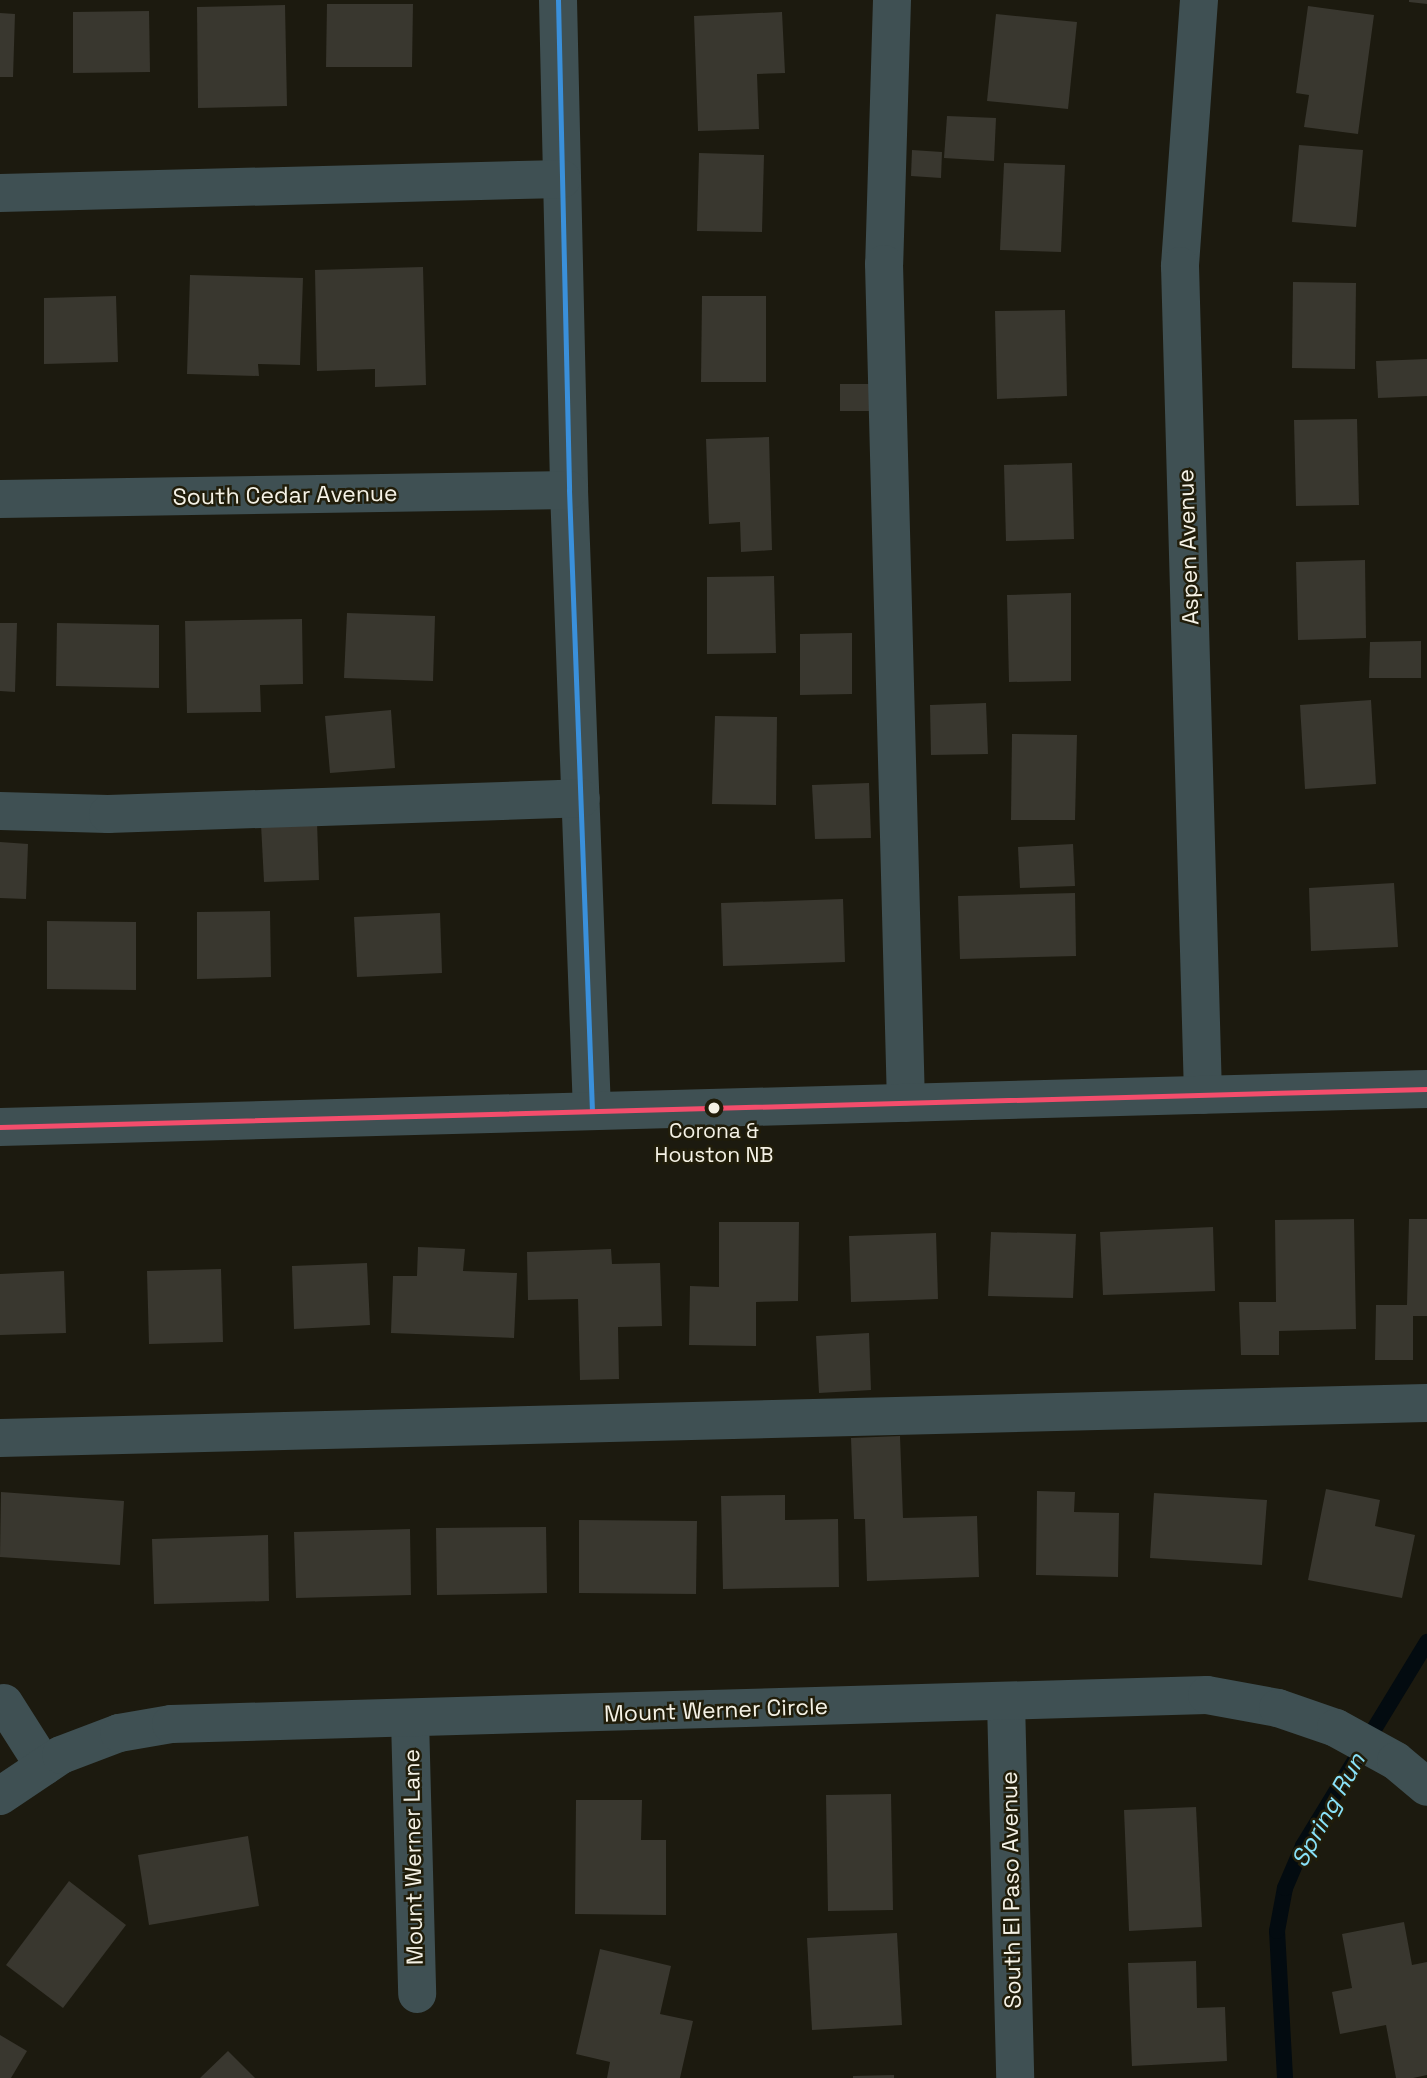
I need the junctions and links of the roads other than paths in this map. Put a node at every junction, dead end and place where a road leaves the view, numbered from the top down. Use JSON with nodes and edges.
{"nodes":[{"id":1,"x":558,"y":0,"type":"edge"},
{"id":2,"x":892,"y":0,"type":"edge"},
{"id":3,"x":1199,"y":0,"type":"edge"},
{"id":4,"x":562,"y":179,"type":"junction"},
{"id":5,"x":0,"y":193,"type":"edge"},
{"id":6,"x":569,"y":490,"type":"junction"},
{"id":7,"x":0,"y":499,"type":"edge"},
{"id":8,"x":581,"y":798,"type":"junction"},
{"id":9,"x":0,"y":811,"type":"edge"},
{"id":10,"x":1427,"y":1088,"type":"edge"},
{"id":11,"x":1203,"y":1095,"type":"junction"},
{"id":12,"x":906,"y":1103,"type":"junction"},
{"id":13,"x":593,"y":1111,"type":"junction"},
{"id":14,"x":0,"y":1126,"type":"edge"},
{"id":15,"x":1427,"y":1403,"type":"edge"},
{"id":16,"x":0,"y":1438,"type":"edge"},
{"id":17,"x":1006,"y":1701,"type":"junction"},
{"id":18,"x":4,"y":1703,"type":"dead end"},
{"id":19,"x":410,"y":1719,"type":"junction"},
{"id":20,"x":44,"y":1766,"type":"junction"},
{"id":21,"x":1427,"y":1787,"type":"edge"},
{"id":22,"x":0,"y":1796,"type":"edge"},
{"id":23,"x":416,"y":1994,"type":"dead end"},
{"id":24,"x":1014,"y":2078,"type":"edge"}],
"edges":[{"from":1,"to":4,"type":"street"},
{"from":2,"to":12,"type":"street"},
{"from":3,"to":11,"type":"street","name":"Aspen Avenue"},
{"from":4,"to":5,"type":"street"},
{"from":4,"to":6,"type":"street"},
{"from":6,"to":7,"type":"street","name":"South Cedar Avenue"},
{"from":6,"to":8,"type":"street"},
{"from":8,"to":9,"type":"street"},
{"from":8,"to":13,"type":"street"},
{"from":10,"to":11,"type":"street"},
{"from":11,"to":12,"type":"street"},
{"from":12,"to":13,"type":"street"},
{"from":13,"to":14,"type":"street"},
{"from":15,"to":16,"type":"street"},
{"from":17,"to":19,"type":"street","name":"Mount Werner Circle"},
{"from":17,"to":21,"type":"street","name":"Mount Werner Circle"},
{"from":17,"to":24,"type":"street","name":"South El Paso Avenue"},
{"from":18,"to":20,"type":"street"},
{"from":19,"to":20,"type":"street","name":"Mount Werner Circle"},
{"from":19,"to":23,"type":"street","name":"Mount Werner Lane"},
{"from":20,"to":22,"type":"street","name":"Mount Werner Circle"}]}
